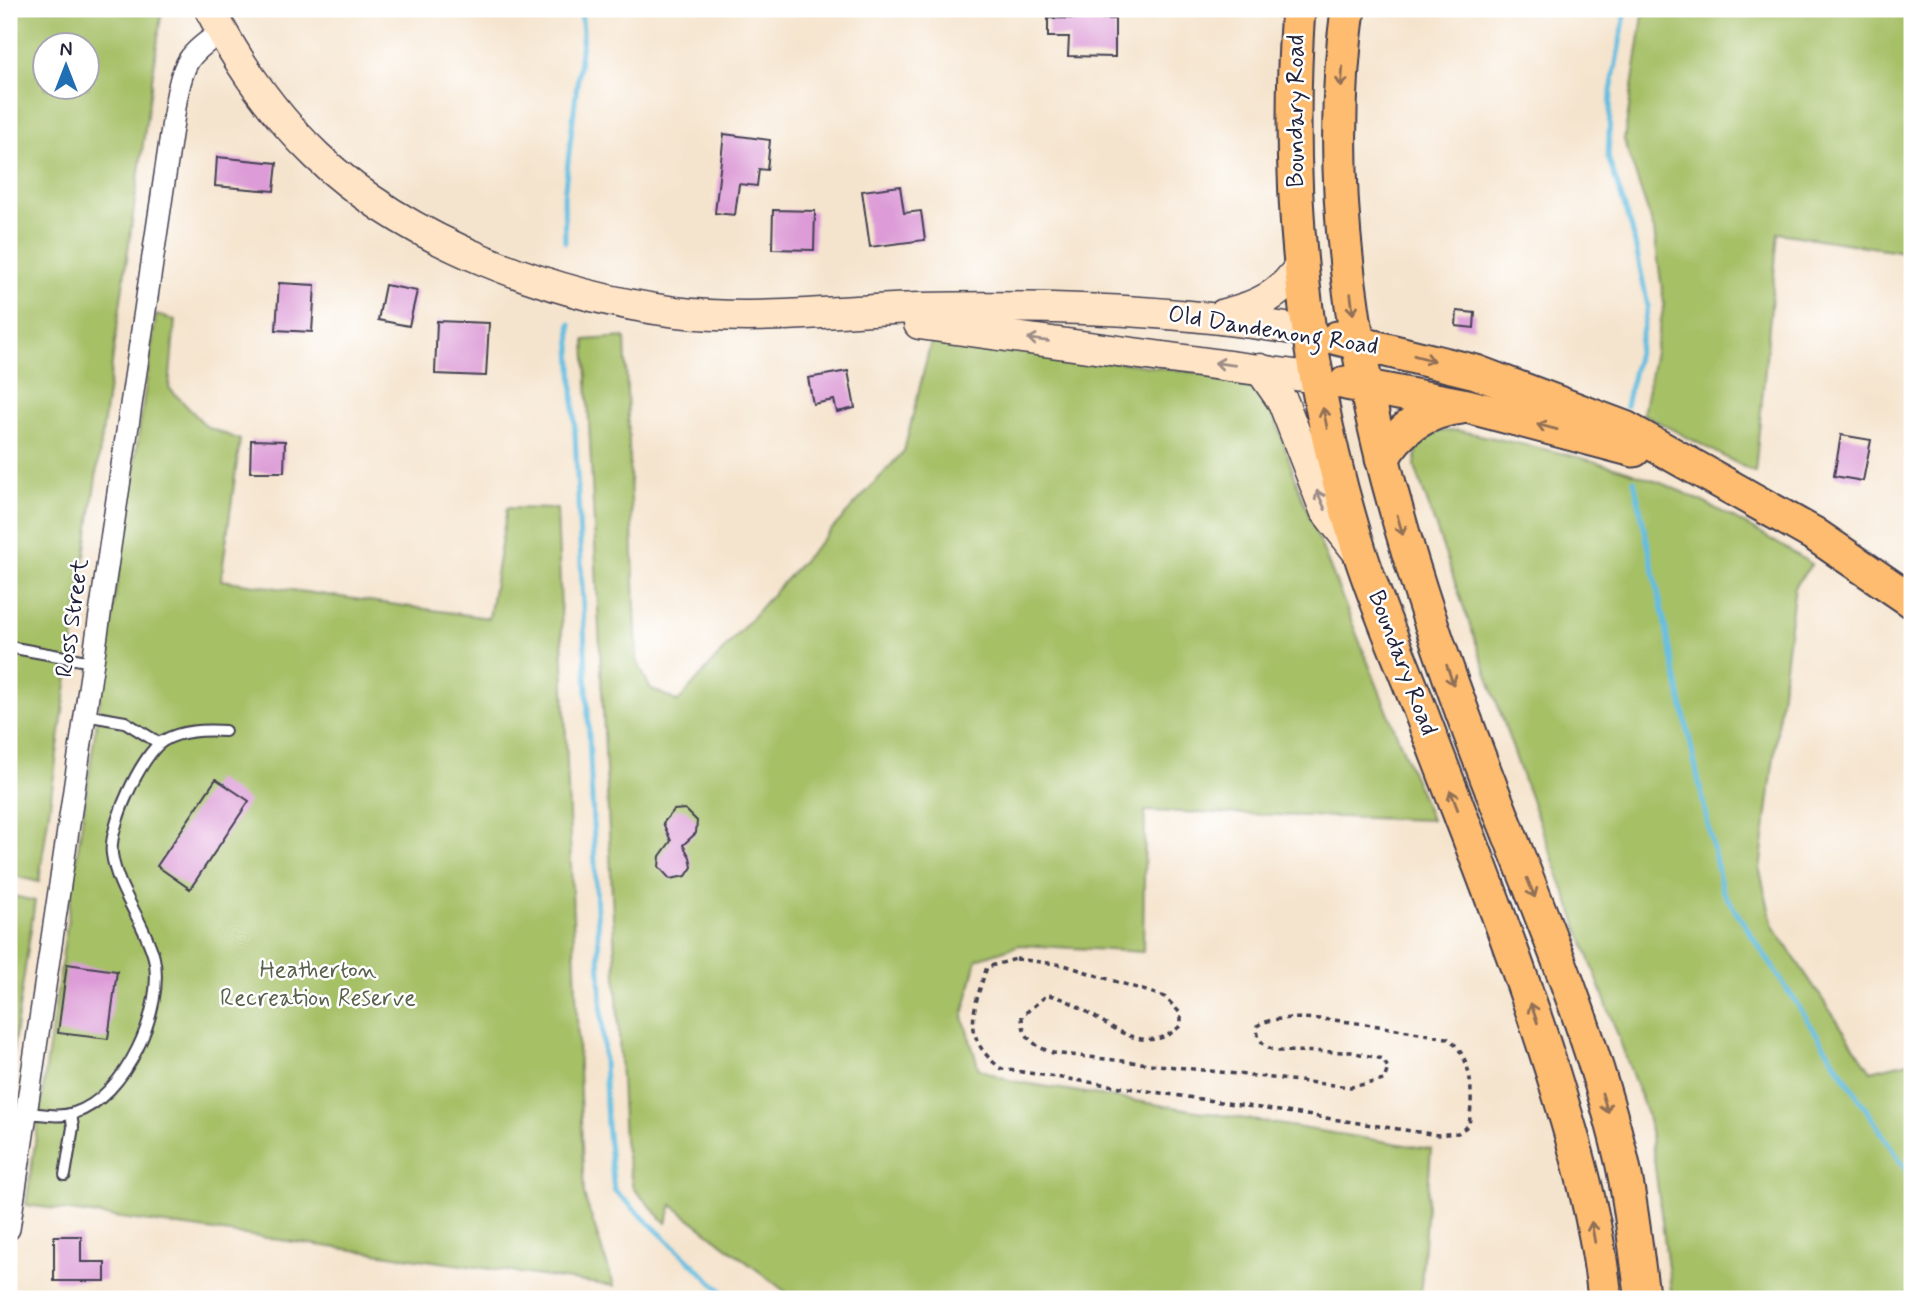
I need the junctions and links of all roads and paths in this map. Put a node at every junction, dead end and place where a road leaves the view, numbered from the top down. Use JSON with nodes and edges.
{"nodes":[{"id":1,"x":1298,"y":9,"type":"edge"},
{"id":2,"x":1348,"y":9,"type":"edge"},
{"id":3,"x":216,"y":21,"type":"edge"},
{"id":4,"x":1301,"y":264,"type":"junction"},
{"id":5,"x":825,"y":312,"type":"junction"},
{"id":6,"x":1210,"y":318,"type":"junction"},
{"id":7,"x":1309,"y":332,"type":"junction"},
{"id":8,"x":1358,"y":342,"type":"junction"},
{"id":9,"x":1260,"y":369,"type":"junction"},
{"id":10,"x":1317,"y":378,"type":"junction"},
{"id":11,"x":1364,"y":386,"type":"junction"},
{"id":12,"x":1467,"y":407,"type":"junction"},
{"id":13,"x":1382,"y":459,"type":"junction"},
{"id":14,"x":1698,"y":467,"type":"junction"},
{"id":15,"x":1361,"y":555,"type":"junction"},
{"id":16,"x":1912,"y":601,"type":"edge"},
{"id":17,"x":9,"y":647,"type":"edge"},
{"id":18,"x":92,"y":662,"type":"junction"},
{"id":19,"x":85,"y":715,"type":"junction"},
{"id":20,"x":225,"y":731,"type":"dead end"},
{"id":21,"x":159,"y":743,"type":"junction"},
{"id":22,"x":1064,"y":997,"type":"joint"},
{"id":23,"x":27,"y":1113,"type":"junction"},
{"id":24,"x":71,"y":1114,"type":"junction"},
{"id":25,"x":65,"y":1175,"type":"dead end"},
{"id":26,"x":9,"y":1229,"type":"edge"},
{"id":27,"x":1605,"y":1299,"type":"edge"},
{"id":28,"x":1643,"y":1299,"type":"edge"}],
"edges":[{"from":1,"to":4,"type":"main road","name":"Boundary Road"},
{"from":2,"to":8,"type":"main road","name":"Boundary Road","one_way":true},
{"from":3,"to":5,"type":"main road","name":"Old Dandenong Road"},
{"from":3,"to":18,"type":"street","name":"Ross Street"},
{"from":4,"to":6,"type":"main road"},
{"from":4,"to":7,"type":"main road","name":"Boundary Road"},
{"from":5,"to":6,"type":"main road","name":"Old Dandenong Road"},
{"from":9,"to":5,"type":"main road","name":"Old Dandenong Road","one_way":true},
{"from":6,"to":7,"type":"main road","name":"Old Dandenong Road"},
{"from":7,"to":8,"type":"main road","name":"Old Dandenong Road"},
{"from":7,"to":10,"type":"main road","name":"Boundary Road"},
{"from":8,"to":11,"type":"main road","name":"Boundary Road"},
{"from":8,"to":14,"type":"main road","name":"Old Dandenong Road","one_way":true},
{"from":9,"to":10,"type":"main road","name":"Old Dandenong Road"},
{"from":15,"to":9,"type":"main road","one_way":true},
{"from":10,"to":11,"type":"main road","name":"Old Dandenong Road"},
{"from":15,"to":10,"type":"main road","name":"Boundary Road","one_way":true},
{"from":11,"to":12,"type":"main road","name":"Old Dandenong Road"},
{"from":11,"to":13,"type":"main road","name":"Boundary Road"},
{"from":12,"to":13,"type":"main road"},
{"from":14,"to":12,"type":"main road","name":"Old Dandenong Road","one_way":true},
{"from":13,"to":28,"type":"main road","name":"Boundary Road","one_way":true},
{"from":14,"to":16,"type":"main road","name":"Old Dandenong Road"},
{"from":27,"to":15,"type":"main road","name":"Boundary Road","one_way":true},
{"from":17,"to":18,"type":"lane"},
{"from":18,"to":19,"type":"street","name":"Ross Street"},
{"from":19,"to":21,"type":"lane"},
{"from":19,"to":23,"type":"street","name":"Ross Street"},
{"from":20,"to":21,"type":"lane"},
{"from":21,"to":24,"type":"lane"},
{"from":22,"to":22,"type":"path"},
{"from":23,"to":24,"type":"lane"},
{"from":23,"to":26,"type":"street","name":"Ross Street"},
{"from":24,"to":25,"type":"lane"}]}
